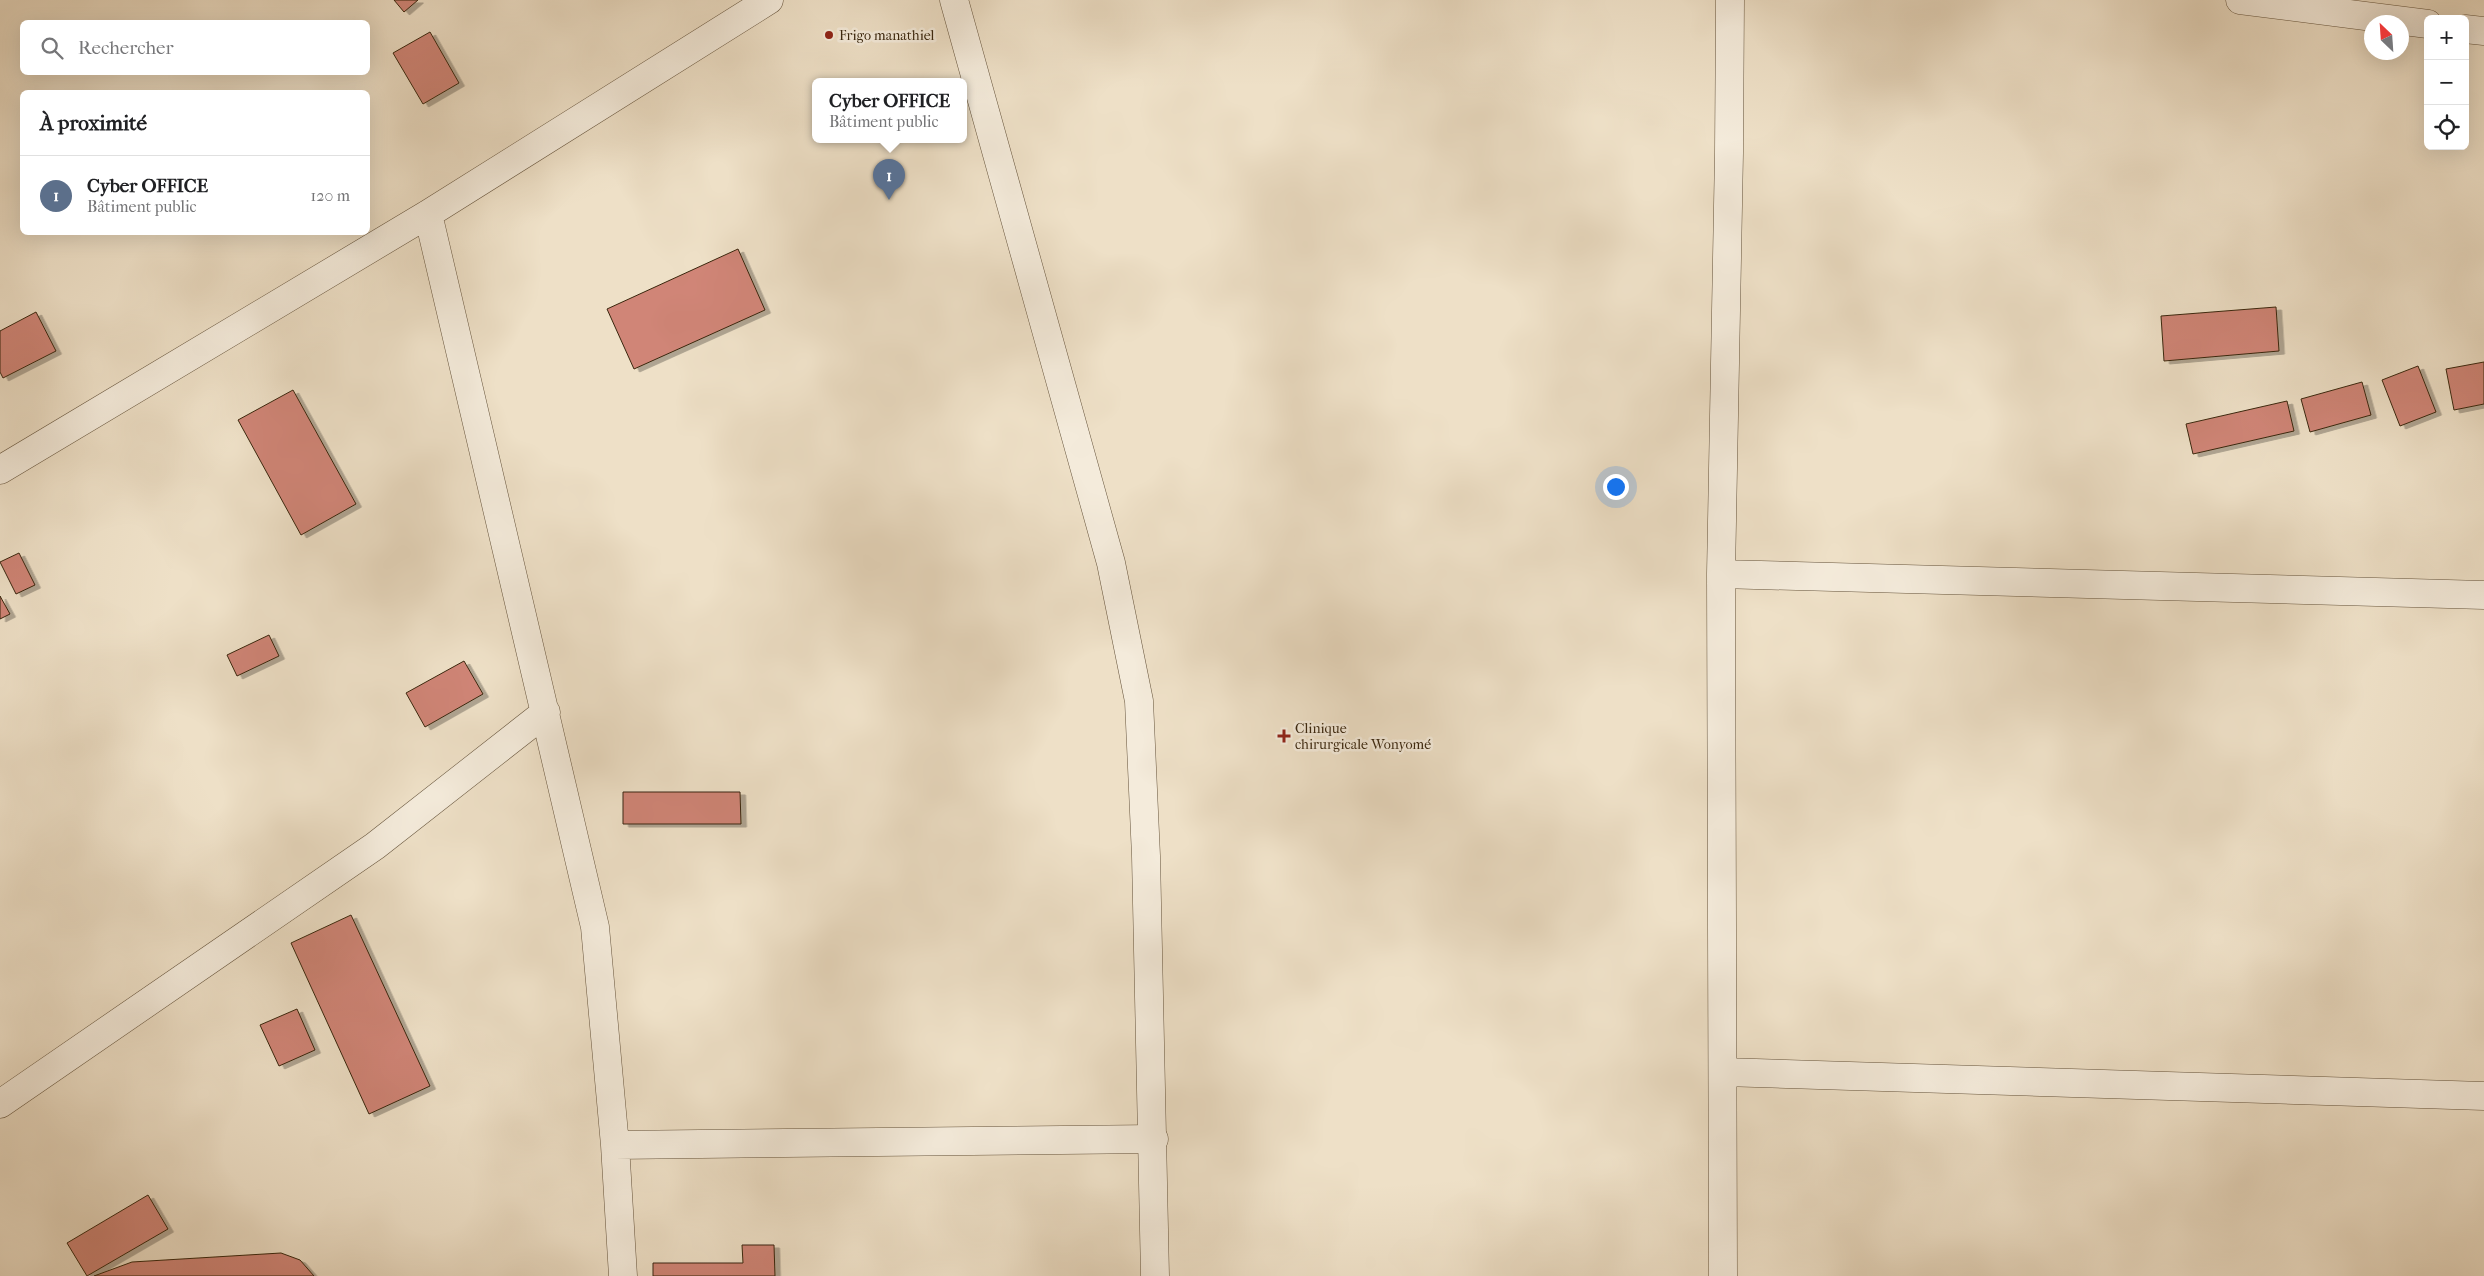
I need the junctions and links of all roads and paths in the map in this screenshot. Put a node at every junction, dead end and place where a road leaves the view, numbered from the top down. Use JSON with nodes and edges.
{"nodes":[{"id":1,"x":769,"y":0,"type":"edge"},
{"id":2,"x":954,"y":0,"type":"edge"},
{"id":3,"x":1730,"y":0,"type":"edge"},
{"id":4,"x":2240,"y":0,"type":"edge"},
{"id":5,"x":2424,"y":23,"type":"edge"},
{"id":6,"x":2469,"y":29,"type":"edge"},
{"id":7,"x":2484,"y":31,"type":"edge"},
{"id":8,"x":428,"y":214,"type":"junction"},
{"id":9,"x":0,"y":470,"type":"edge"},
{"id":10,"x":1721,"y":574,"type":"junction"},
{"id":11,"x":2484,"y":595,"type":"edge"},
{"id":12,"x":546,"y":712,"type":"junction"},
{"id":13,"x":1723,"y":1072,"type":"junction"},
{"id":14,"x":2484,"y":1096,"type":"edge"},
{"id":15,"x":0,"y":1104,"type":"edge"},
{"id":16,"x":1154,"y":1139,"type":"junction"},
{"id":17,"x":615,"y":1145,"type":"junction"},
{"id":18,"x":623,"y":1276,"type":"edge"},
{"id":19,"x":1155,"y":1276,"type":"edge"},
{"id":20,"x":1723,"y":1276,"type":"edge"}],
"edges":[{"from":1,"to":8,"type":"street"},
{"from":2,"to":16,"type":"street"},
{"from":3,"to":10,"type":"street"},
{"from":4,"to":5,"type":"street"},
{"from":6,"to":7,"type":"street"},
{"from":8,"to":9,"type":"street"},
{"from":8,"to":12,"type":"street"},
{"from":10,"to":11,"type":"street"},
{"from":10,"to":13,"type":"street"},
{"from":12,"to":15,"type":"street"},
{"from":12,"to":17,"type":"street"},
{"from":13,"to":14,"type":"street"},
{"from":13,"to":20,"type":"street"},
{"from":16,"to":17,"type":"street"},
{"from":16,"to":19,"type":"street"},
{"from":17,"to":18,"type":"street"}]}
